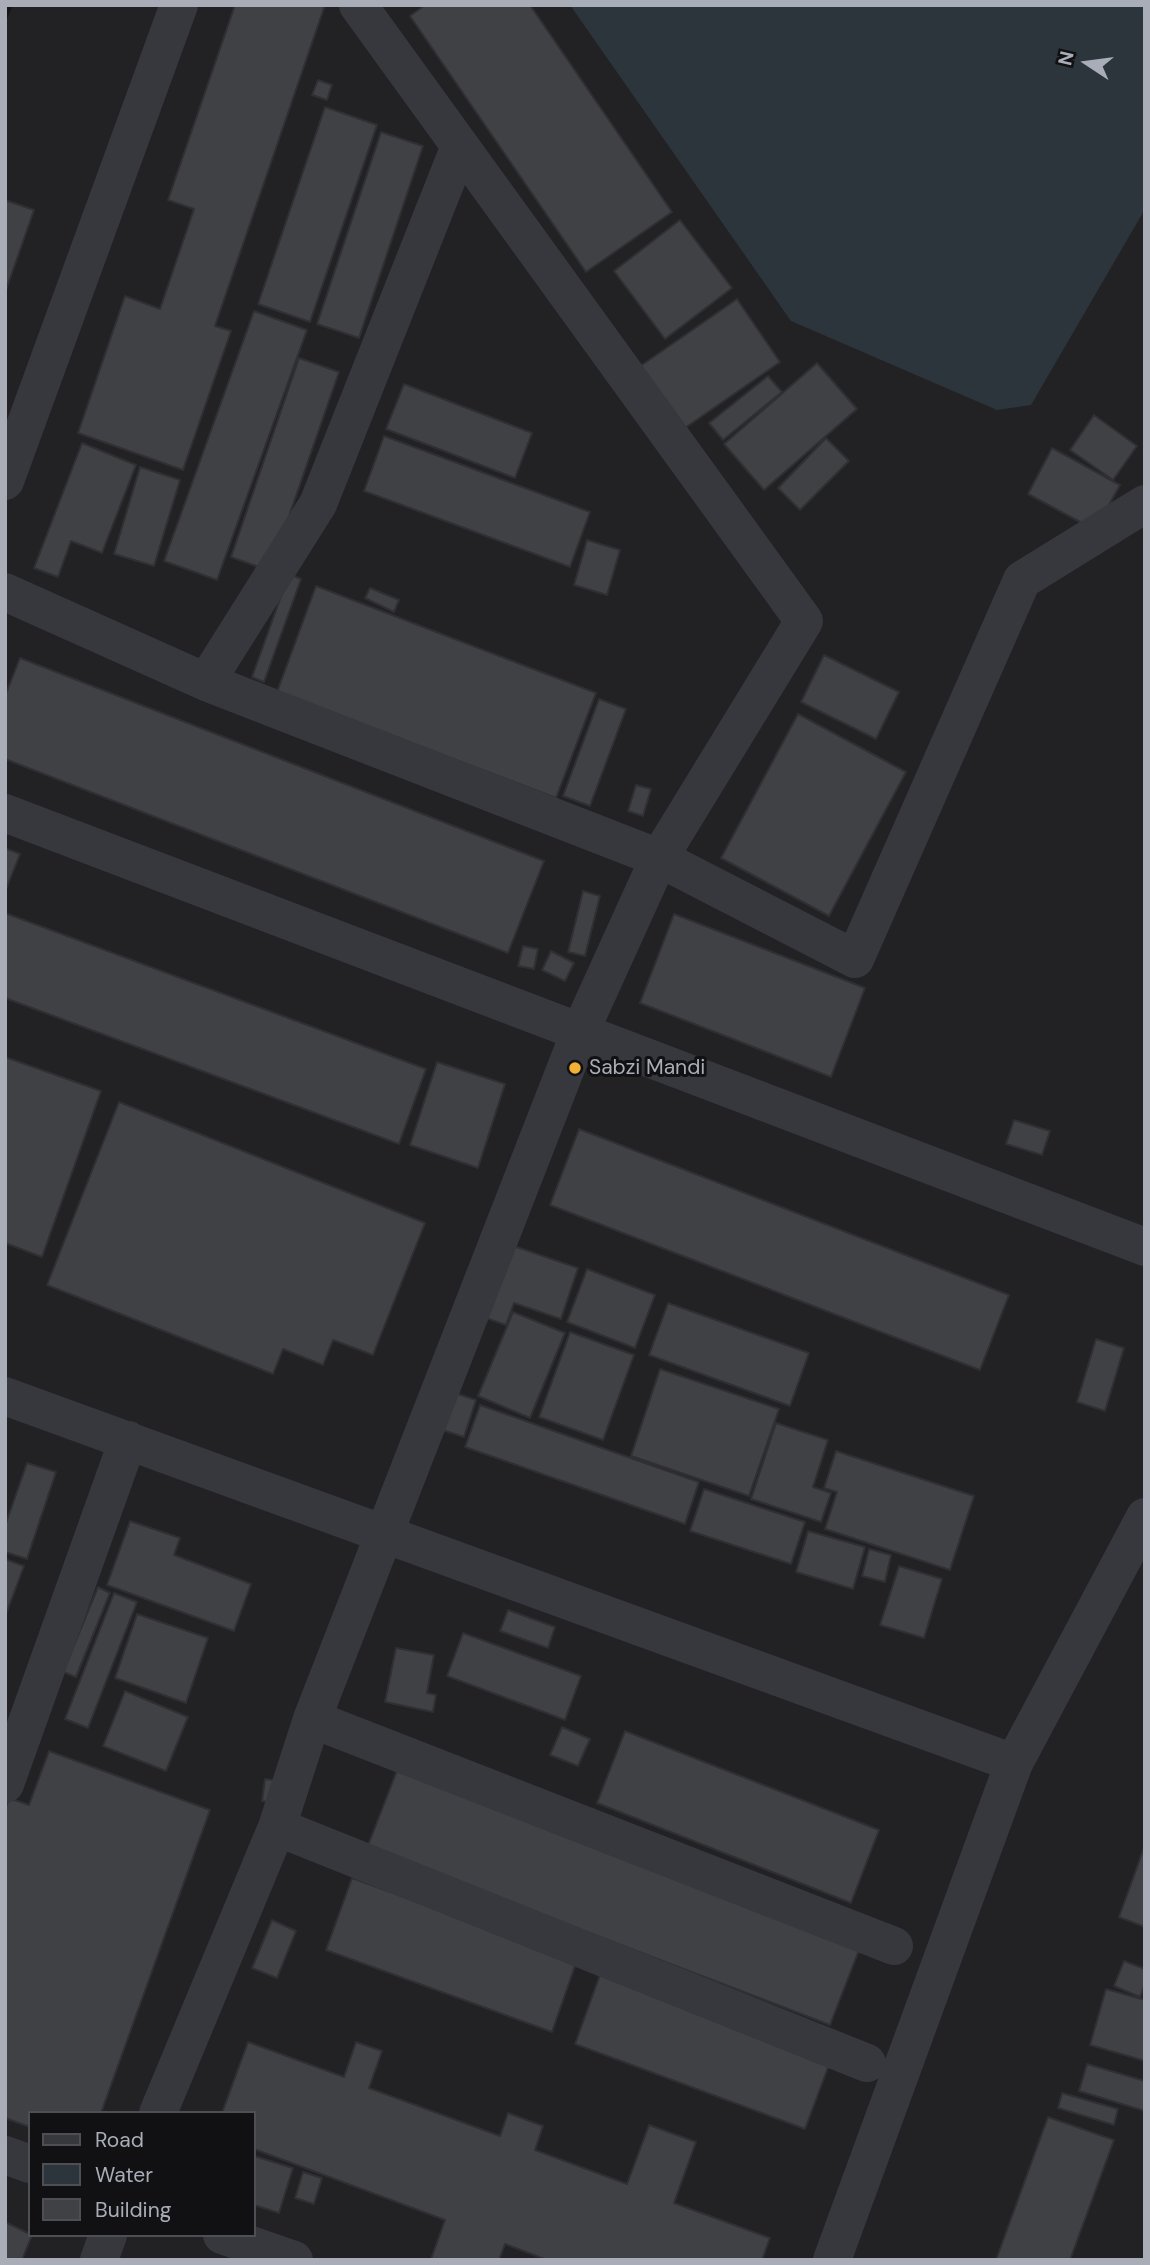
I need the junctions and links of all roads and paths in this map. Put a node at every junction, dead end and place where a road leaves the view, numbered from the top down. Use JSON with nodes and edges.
{"nodes":[{"id":1,"x":179,"y":5,"type":"edge"},
{"id":2,"x":358,"y":5,"type":"edge"},
{"id":3,"x":460,"y":146,"type":"junction"},
{"id":4,"x":5,"y":480,"type":"edge"},
{"id":5,"x":1145,"y":504,"type":"edge"},
{"id":6,"x":5,"y":592,"type":"edge"},
{"id":7,"x":206,"y":682,"type":"junction"},
{"id":8,"x":5,"y":813,"type":"edge"},
{"id":9,"x":659,"y":859,"type":"junction"},
{"id":10,"x":580,"y":1032,"type":"junction"},
{"id":11,"x":1145,"y":1247,"type":"edge"},
{"id":12,"x":5,"y":1396,"type":"edge"},
{"id":13,"x":128,"y":1440,"type":"junction"},
{"id":14,"x":1145,"y":1517,"type":"edge"},
{"id":15,"x":384,"y":1534,"type":"junction"},
{"id":16,"x":312,"y":1719,"type":"junction"},
{"id":17,"x":1014,"y":1763,"type":"junction"},
{"id":18,"x":5,"y":1784,"type":"edge"},
{"id":19,"x":277,"y":1827,"type":"junction"},
{"id":20,"x":894,"y":1946,"type":"dead end"},
{"id":21,"x":867,"y":2063,"type":"dead end"},
{"id":22,"x":159,"y":2111,"type":"edge"},
{"id":23,"x":5,"y":2155,"type":"edge"},
{"id":24,"x":28,"y":2163,"type":"edge"},
{"id":25,"x":107,"y":2237,"type":"edge"},
{"id":26,"x":228,"y":2237,"type":"edge"},
{"id":27,"x":99,"y":2260,"type":"edge"},
{"id":28,"x":294,"y":2260,"type":"edge"},
{"id":29,"x":832,"y":2260,"type":"edge"}],
"edges":[{"from":1,"to":4,"type":"street"},
{"from":2,"to":3,"type":"street"},
{"from":3,"to":7,"type":"street"},
{"from":3,"to":9,"type":"street"},
{"from":5,"to":9,"type":"street"},
{"from":6,"to":7,"type":"street"},
{"from":7,"to":9,"type":"street"},
{"from":8,"to":10,"type":"street"},
{"from":9,"to":10,"type":"street"},
{"from":10,"to":11,"type":"street"},
{"from":10,"to":15,"type":"street"},
{"from":12,"to":13,"type":"street"},
{"from":13,"to":15,"type":"street"},
{"from":13,"to":18,"type":"street"},
{"from":14,"to":17,"type":"street"},
{"from":15,"to":16,"type":"street"},
{"from":15,"to":17,"type":"street"},
{"from":16,"to":19,"type":"street"},
{"from":16,"to":20,"type":"street"},
{"from":17,"to":29,"type":"street"},
{"from":19,"to":21,"type":"street"},
{"from":19,"to":22,"type":"street"},
{"from":23,"to":24,"type":"street"},
{"from":25,"to":27,"type":"street"},
{"from":26,"to":28,"type":"street"}]}
